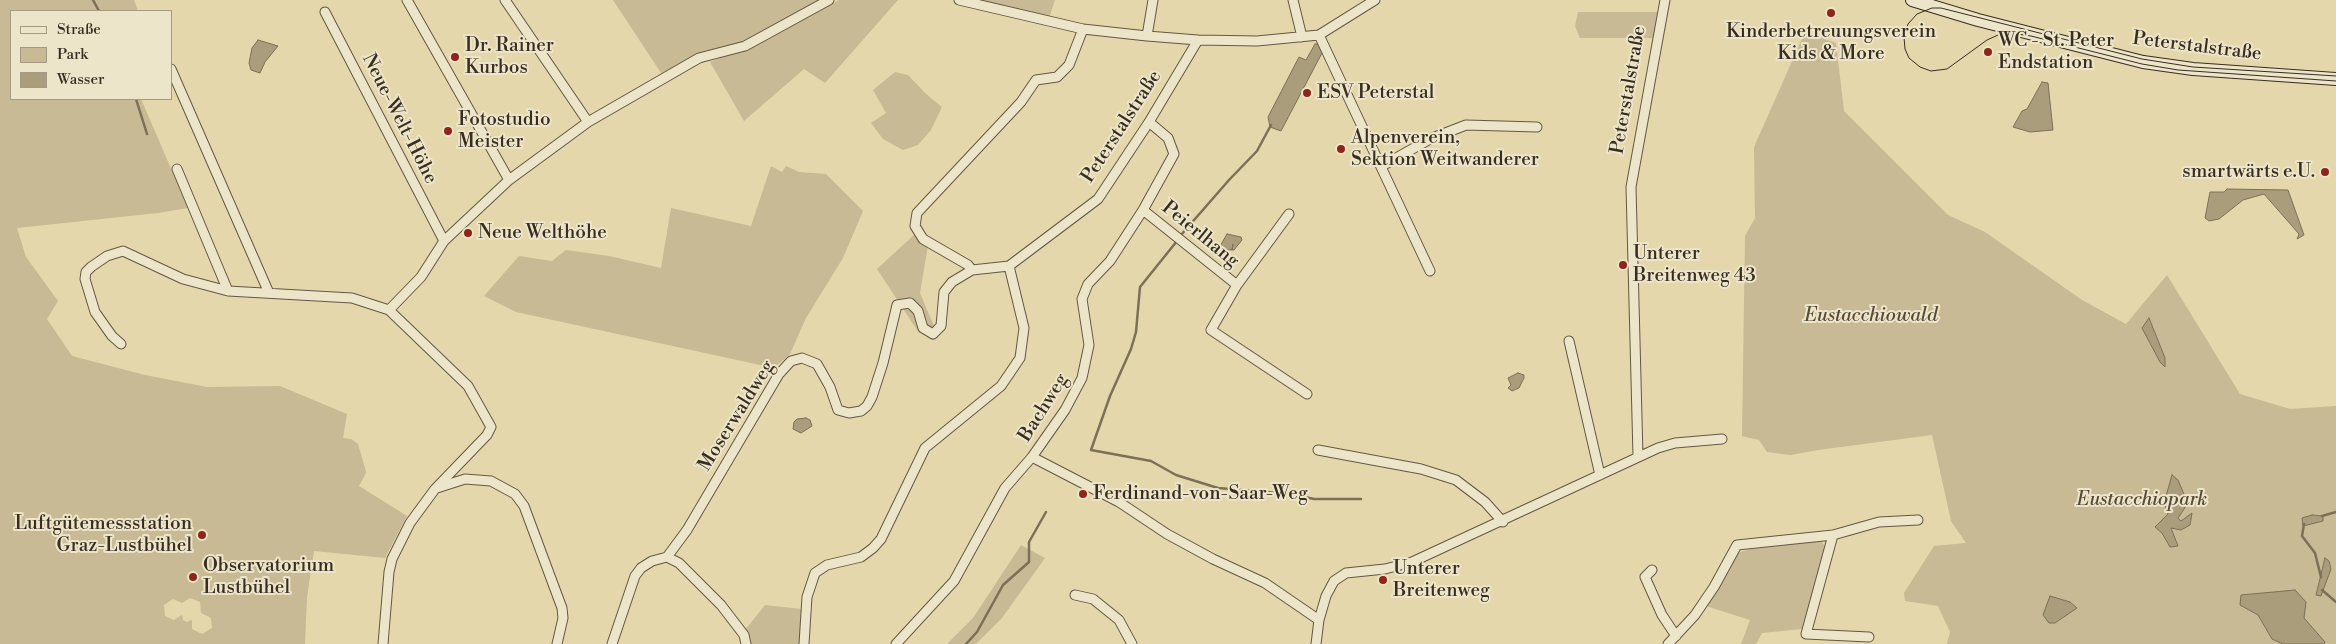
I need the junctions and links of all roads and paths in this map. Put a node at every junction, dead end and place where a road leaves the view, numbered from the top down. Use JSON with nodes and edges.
{"nodes":[{"id":1,"x":407,"y":0,"type":"edge"},
{"id":2,"x":505,"y":0,"type":"edge"},
{"id":3,"x":830,"y":0,"type":"edge"},
{"id":4,"x":959,"y":0,"type":"edge"},
{"id":5,"x":1153,"y":0,"type":"edge"},
{"id":6,"x":1293,"y":0,"type":"edge"},
{"id":7,"x":1375,"y":0,"type":"edge"},
{"id":8,"x":1665,"y":0,"type":"edge"},
{"id":9,"x":1912,"y":0,"type":"edge"},
{"id":10,"x":325,"y":12,"type":"dead end"},
{"id":11,"x":1083,"y":29,"type":"junction"},
{"id":12,"x":1318,"y":35,"type":"junction"},
{"id":13,"x":1147,"y":36,"type":"junction"},
{"id":14,"x":1302,"y":37,"type":"junction"},
{"id":15,"x":1198,"y":40,"type":"junction"},
{"id":16,"x":172,"y":71,"type":"edge"},
{"id":17,"x":2336,"y":79,"type":"edge"},
{"id":18,"x":588,"y":122,"type":"junction"},
{"id":19,"x":1148,"y":122,"type":"junction"},
{"id":20,"x":1537,"y":127,"type":"dead end"},
{"id":21,"x":1382,"y":166,"type":"junction"},
{"id":22,"x":177,"y":169,"type":"dead end"},
{"id":23,"x":509,"y":180,"type":"junction"},
{"id":24,"x":1143,"y":210,"type":"junction"},
{"id":25,"x":1288,"y":214,"type":"dead end"},
{"id":26,"x":444,"y":242,"type":"junction"},
{"id":27,"x":1009,"y":266,"type":"junction"},
{"id":28,"x":972,"y":270,"type":"junction"},
{"id":29,"x":1430,"y":271,"type":"dead end"},
{"id":30,"x":1238,"y":285,"type":"junction"},
{"id":31,"x":228,"y":290,"type":"junction"},
{"id":32,"x":269,"y":293,"type":"junction"},
{"id":33,"x":389,"y":310,"type":"junction"},
{"id":34,"x":1569,"y":341,"type":"dead end"},
{"id":35,"x":121,"y":344,"type":"dead end"},
{"id":36,"x":1307,"y":394,"type":"dead end"},
{"id":37,"x":1722,"y":439,"type":"dead end"},
{"id":38,"x":1318,"y":450,"type":"dead end"},
{"id":39,"x":1638,"y":456,"type":"junction"},
{"id":40,"x":1032,"y":457,"type":"junction"},
{"id":41,"x":1600,"y":475,"type":"junction"},
{"id":42,"x":435,"y":489,"type":"junction"},
{"id":43,"x":1918,"y":520,"type":"dead end"},
{"id":44,"x":1503,"y":522,"type":"junction"},
{"id":45,"x":1833,"y":535,"type":"junction"},
{"id":46,"x":667,"y":557,"type":"junction"},
{"id":47,"x":1652,"y":570,"type":"dead end"},
{"id":48,"x":1075,"y":595,"type":"dead end"},
{"id":49,"x":1319,"y":620,"type":"junction"},
{"id":50,"x":1676,"y":636,"type":"junction"},
{"id":51,"x":1869,"y":636,"type":"dead end"},
{"id":52,"x":383,"y":644,"type":"edge"},
{"id":53,"x":556,"y":644,"type":"edge"},
{"id":54,"x":612,"y":644,"type":"edge"},
{"id":55,"x":746,"y":644,"type":"edge"},
{"id":56,"x":804,"y":644,"type":"edge"},
{"id":57,"x":896,"y":644,"type":"edge"},
{"id":58,"x":1132,"y":644,"type":"edge"},
{"id":59,"x":1316,"y":644,"type":"edge"},
{"id":60,"x":1668,"y":644,"type":"edge"}],
"edges":[{"from":1,"to":23,"type":"street"},
{"from":2,"to":18,"type":"street"},
{"from":3,"to":18,"type":"street"},
{"from":4,"to":11,"type":"street"},
{"from":5,"to":13,"type":"street"},
{"from":6,"to":14,"type":"street"},
{"from":7,"to":12,"type":"street"},
{"from":8,"to":39,"type":"street","name":"Peterstalstraße"},
{"from":9,"to":17,"type":"street","name":"Peterstalstraße"},
{"from":10,"to":26,"type":"street","name":"Neue-Welt-Höhe"},
{"from":11,"to":13,"type":"street"},
{"from":11,"to":28,"type":"street"},
{"from":12,"to":14,"type":"street"},
{"from":12,"to":21,"type":"street"},
{"from":13,"to":15,"type":"street"},
{"from":14,"to":15,"type":"street"},
{"from":15,"to":19,"type":"street","name":"Peterstalstraße"},
{"from":16,"to":32,"type":"street"},
{"from":18,"to":23,"type":"street"},
{"from":19,"to":24,"type":"street","name":"Bachweg"},
{"from":19,"to":27,"type":"street","name":"Peterstalstraße"},
{"from":20,"to":21,"type":"street"},
{"from":21,"to":29,"type":"street"},
{"from":22,"to":31,"type":"street"},
{"from":23,"to":26,"type":"street"},
{"from":24,"to":30,"type":"street","name":"Peierlhang"},
{"from":24,"to":40,"type":"street","name":"Bachweg"},
{"from":25,"to":30,"type":"street","name":"Peierlhang"},
{"from":26,"to":33,"type":"street"},
{"from":27,"to":28,"type":"street","name":"Moserwaldweg"},
{"from":27,"to":56,"type":"street"},
{"from":28,"to":46,"type":"street","name":"Moserwaldweg"},
{"from":30,"to":36,"type":"street","name":"Peierlhang"},
{"from":31,"to":32,"type":"street"},
{"from":31,"to":35,"type":"street"},
{"from":32,"to":33,"type":"street"},
{"from":33,"to":42,"type":"street"},
{"from":34,"to":41,"type":"street"},
{"from":37,"to":39,"type":"street"},
{"from":38,"to":44,"type":"street"},
{"from":39,"to":41,"type":"street"},
{"from":40,"to":49,"type":"street"},
{"from":40,"to":57,"type":"street","name":"Bachweg"},
{"from":41,"to":44,"type":"street"},
{"from":42,"to":52,"type":"street"},
{"from":42,"to":53,"type":"street"},
{"from":43,"to":45,"type":"street"},
{"from":44,"to":49,"type":"street"},
{"from":45,"to":50,"type":"street"},
{"from":45,"to":51,"type":"street"},
{"from":46,"to":54,"type":"street"},
{"from":46,"to":55,"type":"street"},
{"from":47,"to":50,"type":"street"},
{"from":48,"to":58,"type":"street"},
{"from":49,"to":59,"type":"street"},
{"from":50,"to":60,"type":"street"}]}
